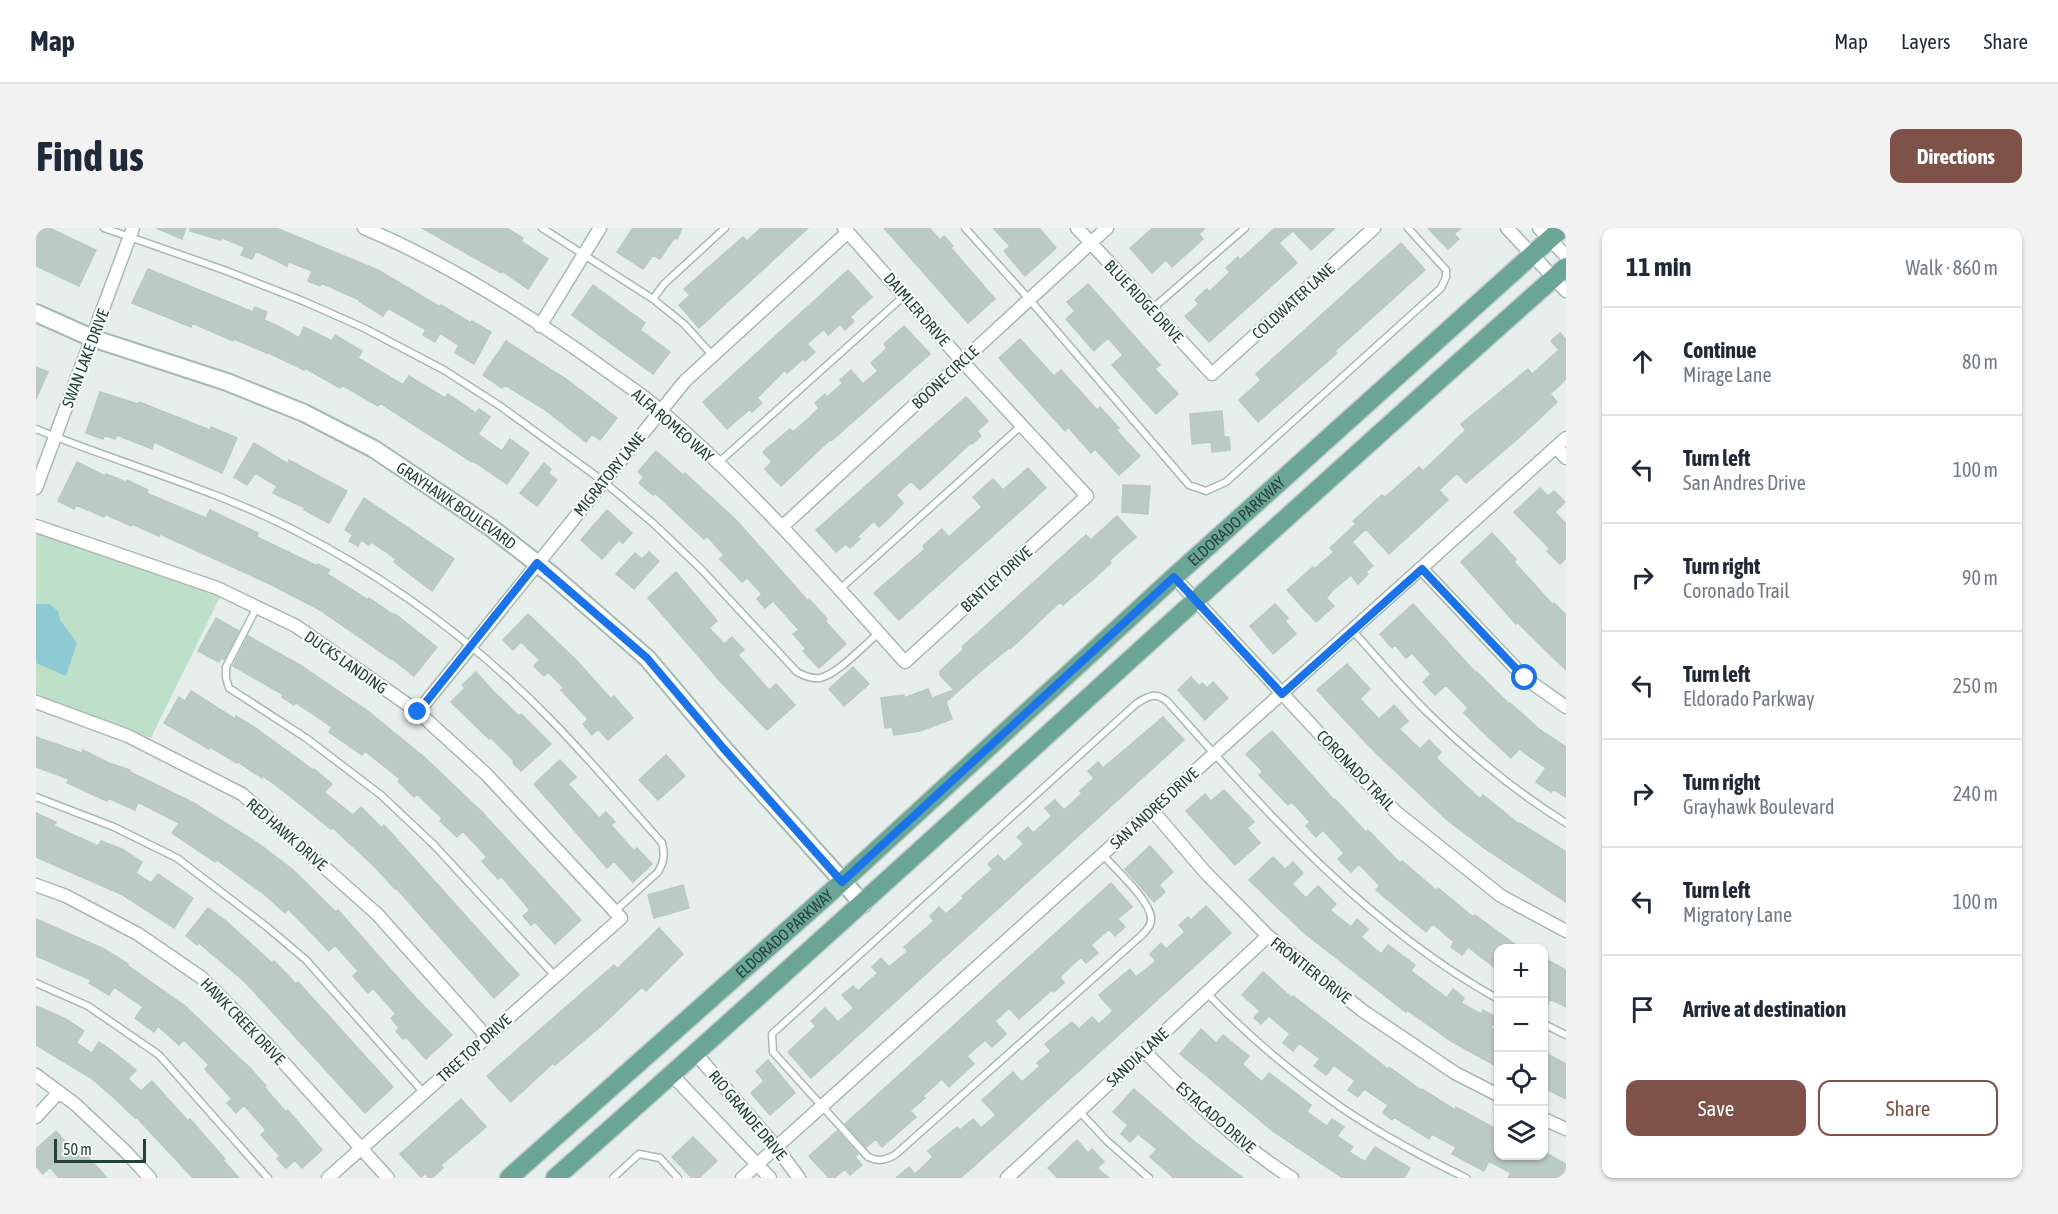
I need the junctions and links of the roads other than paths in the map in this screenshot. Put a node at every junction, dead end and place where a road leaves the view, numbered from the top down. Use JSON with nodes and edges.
{"nodes":[{"id":1,"x":104,"y":228,"type":"edge"},
{"id":2,"x":364,"y":228,"type":"edge"},
{"id":3,"x":542,"y":228,"type":"edge"},
{"id":4,"x":600,"y":228,"type":"edge"},
{"id":5,"x":725,"y":228,"type":"edge"},
{"id":6,"x":965,"y":228,"type":"edge"},
{"id":7,"x":1077,"y":228,"type":"edge"},
{"id":8,"x":1107,"y":228,"type":"edge"},
{"id":9,"x":1245,"y":228,"type":"edge"},
{"id":10,"x":1374,"y":228,"type":"edge"},
{"id":11,"x":1408,"y":228,"type":"edge"},
{"id":12,"x":1507,"y":228,"type":"edge"},
{"id":13,"x":846,"y":230,"type":"edge"},
{"id":14,"x":1550,"y":232,"type":"edge"},
{"id":15,"x":131,"y":233,"type":"edge"},
{"id":16,"x":1090,"y":242,"type":"junction"},
{"id":17,"x":584,"y":254,"type":"junction"},
{"id":18,"x":1532,"y":255,"type":"junction"},
{"id":19,"x":1566,"y":256,"type":"edge"},
{"id":20,"x":1562,"y":279,"type":"edge"},
{"id":21,"x":905,"y":295,"type":"junction"},
{"id":22,"x":653,"y":299,"type":"junction"},
{"id":23,"x":1029,"y":299,"type":"junction"},
{"id":24,"x":1152,"y":309,"type":"junction"},
{"id":25,"x":36,"y":313,"type":"edge"},
{"id":26,"x":540,"y":326,"type":"junction"},
{"id":27,"x":92,"y":338,"type":"junction"},
{"id":28,"x":713,"y":356,"type":"junction"},
{"id":29,"x":962,"y":361,"type":"junction"},
{"id":30,"x":1212,"y":374,"type":"joint"},
{"id":31,"x":660,"y":410,"type":"junction"},
{"id":32,"x":1022,"y":425,"type":"junction"},
{"id":33,"x":36,"y":429,"type":"edge"},
{"id":34,"x":55,"y":437,"type":"junction"},
{"id":35,"x":1566,"y":438,"type":"edge"},
{"id":36,"x":1556,"y":447,"type":"junction"},
{"id":37,"x":1566,"y":458,"type":"edge"},
{"id":38,"x":717,"y":464,"type":"junction"},
{"id":39,"x":603,"y":481,"type":"junction"},
{"id":40,"x":36,"y":488,"type":"edge"},
{"id":41,"x":1087,"y":496,"type":"joint"},
{"id":42,"x":36,"y":526,"type":"edge"},
{"id":43,"x":783,"y":526,"type":"junction"},
{"id":44,"x":537,"y":563,"type":"junction"},
{"id":45,"x":1422,"y":569,"type":"junction"},
{"id":46,"x":1174,"y":577,"type":"junction"},
{"id":47,"x":839,"y":589,"type":"junction"},
{"id":48,"x":1195,"y":599,"type":"junction"},
{"id":49,"x":257,"y":607,"type":"junction"},
{"id":50,"x":1353,"y":631,"type":"junction"},
{"id":51,"x":879,"y":633,"type":"junction"},
{"id":52,"x":471,"y":646,"type":"junction"},
{"id":53,"x":905,"y":662,"type":"joint"},
{"id":54,"x":1282,"y":694,"type":"junction"},
{"id":55,"x":36,"y":702,"type":"edge"},
{"id":56,"x":1566,"y":707,"type":"edge"},
{"id":57,"x":418,"y":712,"type":"junction"},
{"id":58,"x":1215,"y":754,"type":"junction"},
{"id":59,"x":36,"y":797,"type":"edge"},
{"id":60,"x":1152,"y":810,"type":"junction"},
{"id":61,"x":1566,"y":823,"type":"edge"},
{"id":62,"x":1102,"y":855,"type":"junction"},
{"id":63,"x":842,"y":882,"type":"junction"},
{"id":64,"x":36,"y":885,"type":"edge"},
{"id":65,"x":862,"y":904,"type":"junction"},
{"id":66,"x":618,"y":915,"type":"junction"},
{"id":67,"x":1566,"y":931,"type":"edge"},
{"id":68,"x":1268,"y":936,"type":"junction"},
{"id":69,"x":555,"y":976,"type":"junction"},
{"id":70,"x":36,"y":983,"type":"edge"},
{"id":71,"x":1206,"y":993,"type":"junction"},
{"id":72,"x":1496,"y":998,"type":"edge"},
{"id":73,"x":1548,"y":1026,"type":"edge"},
{"id":74,"x":1566,"y":1035,"type":"edge"},
{"id":75,"x":487,"y":1037,"type":"junction"},
{"id":76,"x":1144,"y":1051,"type":"junction"},
{"id":77,"x":696,"y":1054,"type":"junction"},
{"id":78,"x":36,"y":1075,"type":"edge"},
{"id":79,"x":672,"y":1075,"type":"junction"},
{"id":80,"x":59,"y":1092,"type":"junction"},
{"id":81,"x":424,"y":1093,"type":"junction"},
{"id":82,"x":1494,"y":1093,"type":"edge"},
{"id":83,"x":822,"y":1106,"type":"junction"},
{"id":84,"x":1079,"y":1111,"type":"junction"},
{"id":85,"x":36,"y":1117,"type":"edge"},
{"id":86,"x":1548,"y":1121,"type":"edge"},
{"id":87,"x":1566,"y":1129,"type":"edge"},
{"id":88,"x":776,"y":1147,"type":"junction"},
{"id":89,"x":362,"y":1148,"type":"junction"},
{"id":90,"x":756,"y":1164,"type":"junction"},
{"id":91,"x":1014,"y":1176,"type":"edge"},
{"id":92,"x":150,"y":1178,"type":"edge"},
{"id":93,"x":268,"y":1178,"type":"edge"},
{"id":94,"x":328,"y":1178,"type":"edge"},
{"id":95,"x":388,"y":1178,"type":"edge"},
{"id":96,"x":509,"y":1178,"type":"edge"},
{"id":97,"x":555,"y":1178,"type":"edge"},
{"id":98,"x":613,"y":1178,"type":"edge"},
{"id":99,"x":678,"y":1178,"type":"edge"},
{"id":100,"x":742,"y":1178,"type":"edge"},
{"id":101,"x":770,"y":1178,"type":"edge"},
{"id":102,"x":799,"y":1178,"type":"edge"},
{"id":103,"x":1149,"y":1178,"type":"edge"},
{"id":104,"x":1292,"y":1178,"type":"edge"},
{"id":105,"x":1466,"y":1178,"type":"edge"}],
"edges":[{"from":1,"to":15,"type":"lane"},
{"from":2,"to":26,"type":"street","name":"ALFA ROMEO WAY"},
{"from":3,"to":17,"type":"lane"},
{"from":4,"to":17,"type":"street"},
{"from":5,"to":22,"type":"lane"},
{"from":6,"to":23,"type":"lane"},
{"from":7,"to":16,"type":"street","name":"BLUE RIDGE DRIVE"},
{"from":8,"to":16,"type":"street","name":"BOONE CIRCLE"},
{"from":9,"to":24,"type":"lane"},
{"from":10,"to":30,"type":"street","name":"COLDWATER LANE"},
{"from":11,"to":23,"type":"lane"},
{"from":12,"to":18,"type":"street"},
{"from":13,"to":21,"type":"street","name":"DAIMLER DRIVE"},
{"from":13,"to":28,"type":"street","name":"MIGRATORY LANE"},
{"from":14,"to":18,"type":"main road","name":"ELDORADO PARKWAY"},
{"from":14,"to":19,"type":"street"},
{"from":15,"to":27,"type":"street","name":"SWAN LAKE DRIVE"},
{"from":15,"to":39,"type":"lane"},
{"from":16,"to":23,"type":"street","name":"BOONE CIRCLE"},
{"from":16,"to":24,"type":"street","name":"BLUE RIDGE DRIVE"},
{"from":17,"to":22,"type":"lane"},
{"from":17,"to":26,"type":"street"},
{"from":18,"to":20,"type":"street"},
{"from":18,"to":46,"type":"main road","name":"ELDORADO PARKWAY"},
{"from":20,"to":48,"type":"main road","name":"ELDORADO PARKWAY"},
{"from":21,"to":29,"type":"street","name":"DAIMLER DRIVE"},
{"from":21,"to":38,"type":"lane"},
{"from":22,"to":28,"type":"lane"},
{"from":23,"to":29,"type":"street","name":"BOONE CIRCLE"},
{"from":24,"to":30,"type":"street","name":"BLUE RIDGE DRIVE"},
{"from":25,"to":27,"type":"street","name":"GRAYHAWK BOULEVARD"},
{"from":26,"to":31,"type":"street","name":"ALFA ROMEO WAY"},
{"from":27,"to":34,"type":"street","name":"SWAN LAKE DRIVE"},
{"from":27,"to":44,"type":"street","name":"GRAYHAWK BOULEVARD"},
{"from":28,"to":31,"type":"street","name":"MIGRATORY LANE"},
{"from":29,"to":32,"type":"street","name":"DAIMLER DRIVE"},
{"from":29,"to":43,"type":"street","name":"BOONE CIRCLE"},
{"from":31,"to":38,"type":"street","name":"ALFA ROMEO WAY"},
{"from":31,"to":39,"type":"street","name":"MIGRATORY LANE"},
{"from":32,"to":41,"type":"street","name":"DAIMLER DRIVE"},
{"from":32,"to":47,"type":"lane"},
{"from":33,"to":34,"type":"lane"},
{"from":34,"to":40,"type":"street","name":"SWAN LAKE DRIVE"},
{"from":34,"to":52,"type":"lane"},
{"from":35,"to":36,"type":"street","name":"SAN ANDRES DRIVE"},
{"from":36,"to":37,"type":"street"},
{"from":36,"to":45,"type":"street","name":"SAN ANDRES DRIVE"},
{"from":38,"to":43,"type":"street","name":"ALFA ROMEO WAY"},
{"from":39,"to":44,"type":"street","name":"MIGRATORY LANE"},
{"from":39,"to":51,"type":"lane"},
{"from":41,"to":53,"type":"street","name":"BENTLEY DRIVE"},
{"from":42,"to":49,"type":"street","name":"DUCKS LANDING"},
{"from":43,"to":47,"type":"street","name":"ALFA ROMEO WAY"},
{"from":44,"to":52,"type":"street","name":"MIGRATORY LANE"},
{"from":44,"to":63,"type":"street","name":"GRAYHAWK BOULEVARD"},
{"from":45,"to":50,"type":"street","name":"SAN ANDRES DRIVE"},
{"from":45,"to":56,"type":"street"},
{"from":46,"to":48,"type":"street","name":"CORONADO TRAIL"},
{"from":46,"to":63,"type":"main road","name":"ELDORADO PARKWAY"},
{"from":47,"to":51,"type":"street","name":"ALFA ROMEO WAY"},
{"from":48,"to":54,"type":"street","name":"CORONADO TRAIL"},
{"from":48,"to":65,"type":"main road","name":"ELDORADO PARKWAY"},
{"from":49,"to":57,"type":"street","name":"DUCKS LANDING"},
{"from":49,"to":69,"type":"lane"},
{"from":50,"to":54,"type":"street","name":"SAN ANDRES DRIVE"},
{"from":50,"to":61,"type":"lane"},
{"from":51,"to":53,"type":"street","name":"ALFA ROMEO WAY"},
{"from":52,"to":57,"type":"street","name":"MIGRATORY LANE"},
{"from":52,"to":66,"type":"lane"},
{"from":54,"to":58,"type":"street","name":"SAN ANDRES DRIVE"},
{"from":54,"to":67,"type":"street","name":"CORONADO TRAIL"},
{"from":55,"to":75,"type":"street","name":"RED HAWK DRIVE"},
{"from":57,"to":66,"type":"street","name":"DUCKS LANDING"},
{"from":58,"to":60,"type":"street","name":"SAN ANDRES DRIVE"},
{"from":58,"to":72,"type":"lane"},
{"from":58,"to":83,"type":"lane"},
{"from":59,"to":81,"type":"lane"},
{"from":60,"to":62,"type":"street","name":"SAN ANDRES DRIVE"},
{"from":60,"to":68,"type":"street","name":"FRONTIER DRIVE"},
{"from":62,"to":83,"type":"street","name":"SAN ANDRES DRIVE"},
{"from":62,"to":83,"type":"lane"},
{"from":63,"to":65,"type":"street","name":"GRAYHAWK BOULEVARD"},
{"from":63,"to":96,"type":"main road","name":"ELDORADO PARKWAY"},
{"from":64,"to":89,"type":"street","name":"HAWK CREEK DRIVE"},
{"from":65,"to":77,"type":"main road","name":"ELDORADO PARKWAY"},
{"from":66,"to":69,"type":"street","name":"TREE TOP DRIVE"},
{"from":68,"to":71,"type":"street","name":"SANDIA LANE"},
{"from":68,"to":82,"type":"street","name":"FRONTIER DRIVE"},
{"from":69,"to":75,"type":"street","name":"TREE TOP DRIVE"},
{"from":70,"to":93,"type":"lane"},
{"from":71,"to":76,"type":"street","name":"SANDIA LANE"},
{"from":71,"to":105,"type":"lane"},
{"from":73,"to":74,"type":"lane"},
{"from":75,"to":81,"type":"street","name":"TREE TOP DRIVE"},
{"from":76,"to":84,"type":"street","name":"SANDIA LANE"},
{"from":76,"to":104,"type":"street","name":"ESTACADO DRIVE"},
{"from":77,"to":79,"type":"main road","name":"ELDORADO PARKWAY"},
{"from":77,"to":88,"type":"street","name":"RIO GRANDE DRIVE"},
{"from":78,"to":80,"type":"street"},
{"from":79,"to":90,"type":"street","name":"RIO GRANDE DRIVE"},
{"from":79,"to":97,"type":"main road","name":"ELDORADO PARKWAY"},
{"from":80,"to":85,"type":"street"},
{"from":80,"to":92,"type":"street"},
{"from":81,"to":89,"type":"street","name":"TREE TOP DRIVE"},
{"from":83,"to":88,"type":"street","name":"SAN ANDRES DRIVE"},
{"from":84,"to":91,"type":"street","name":"SANDIA LANE"},
{"from":84,"to":103,"type":"lane"},
{"from":86,"to":87,"type":"street"},
{"from":88,"to":90,"type":"street","name":"SAN ANDRES DRIVE"},
{"from":88,"to":102,"type":"street","name":"RIO GRANDE DRIVE"},
{"from":89,"to":94,"type":"street","name":"TREE TOP DRIVE"},
{"from":89,"to":95,"type":"street","name":"HAWK CREEK DRIVE"},
{"from":90,"to":100,"type":"street","name":"SAN ANDRES DRIVE"},
{"from":90,"to":101,"type":"street","name":"RIO GRANDE DRIVE"},
{"from":98,"to":99,"type":"lane"}]}
